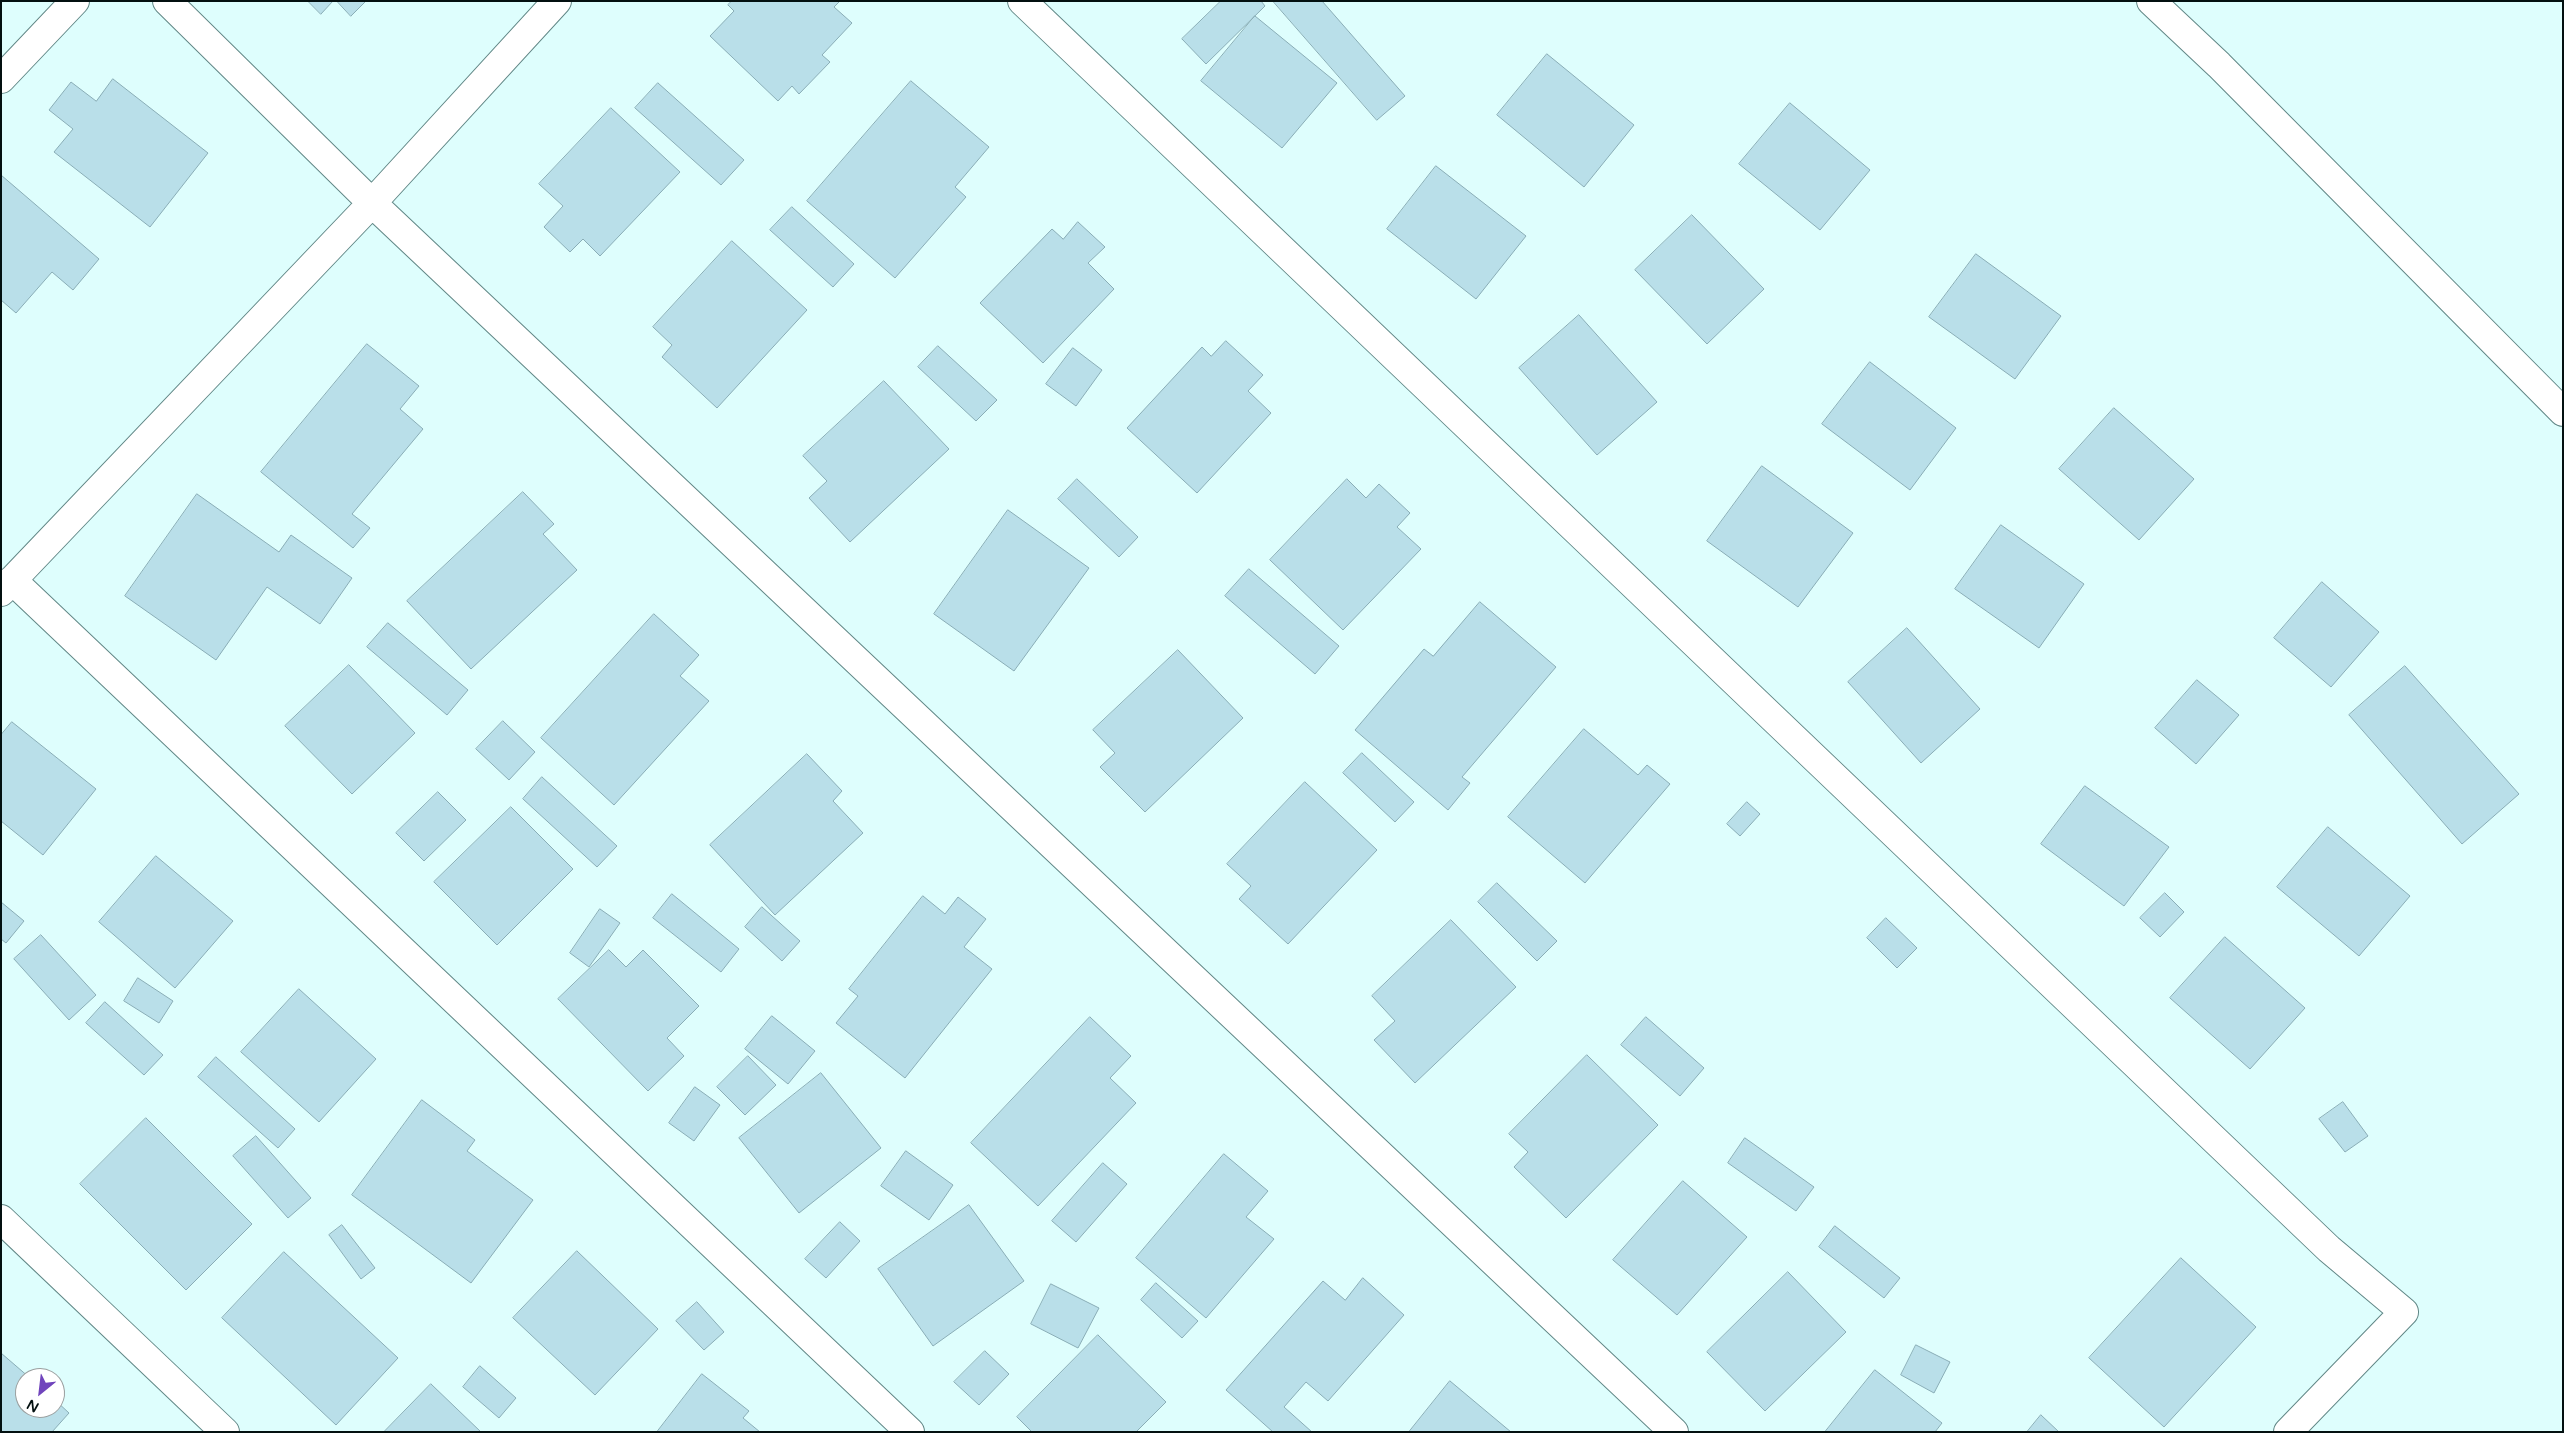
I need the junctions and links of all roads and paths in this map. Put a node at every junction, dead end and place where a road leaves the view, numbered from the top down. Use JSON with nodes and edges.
{"nodes":[{"id":1,"x":75,"y":1,"type":"edge"},
{"id":2,"x":167,"y":1,"type":"edge"},
{"id":3,"x":557,"y":1,"type":"edge"},
{"id":4,"x":1022,"y":1,"type":"edge"},
{"id":5,"x":2151,"y":1,"type":"edge"},
{"id":6,"x":1,"y":80,"type":"edge"},
{"id":7,"x":372,"y":203,"type":"junction"},
{"id":8,"x":2563,"y":412,"type":"edge"},
{"id":9,"x":7,"y":586,"type":"edge"},
{"id":10,"x":1,"y":1219,"type":"edge"},
{"id":11,"x":225,"y":1432,"type":"edge"},
{"id":12,"x":910,"y":1432,"type":"edge"},
{"id":13,"x":1674,"y":1432,"type":"edge"},
{"id":14,"x":2288,"y":1432,"type":"edge"}],
"edges":[{"from":1,"to":6,"type":"street"},
{"from":2,"to":7,"type":"street"},
{"from":3,"to":7,"type":"street"},
{"from":4,"to":14,"type":"street"},
{"from":5,"to":8,"type":"street"},
{"from":7,"to":9,"type":"street"},
{"from":7,"to":13,"type":"street"},
{"from":9,"to":12,"type":"street"},
{"from":10,"to":11,"type":"street"}]}
